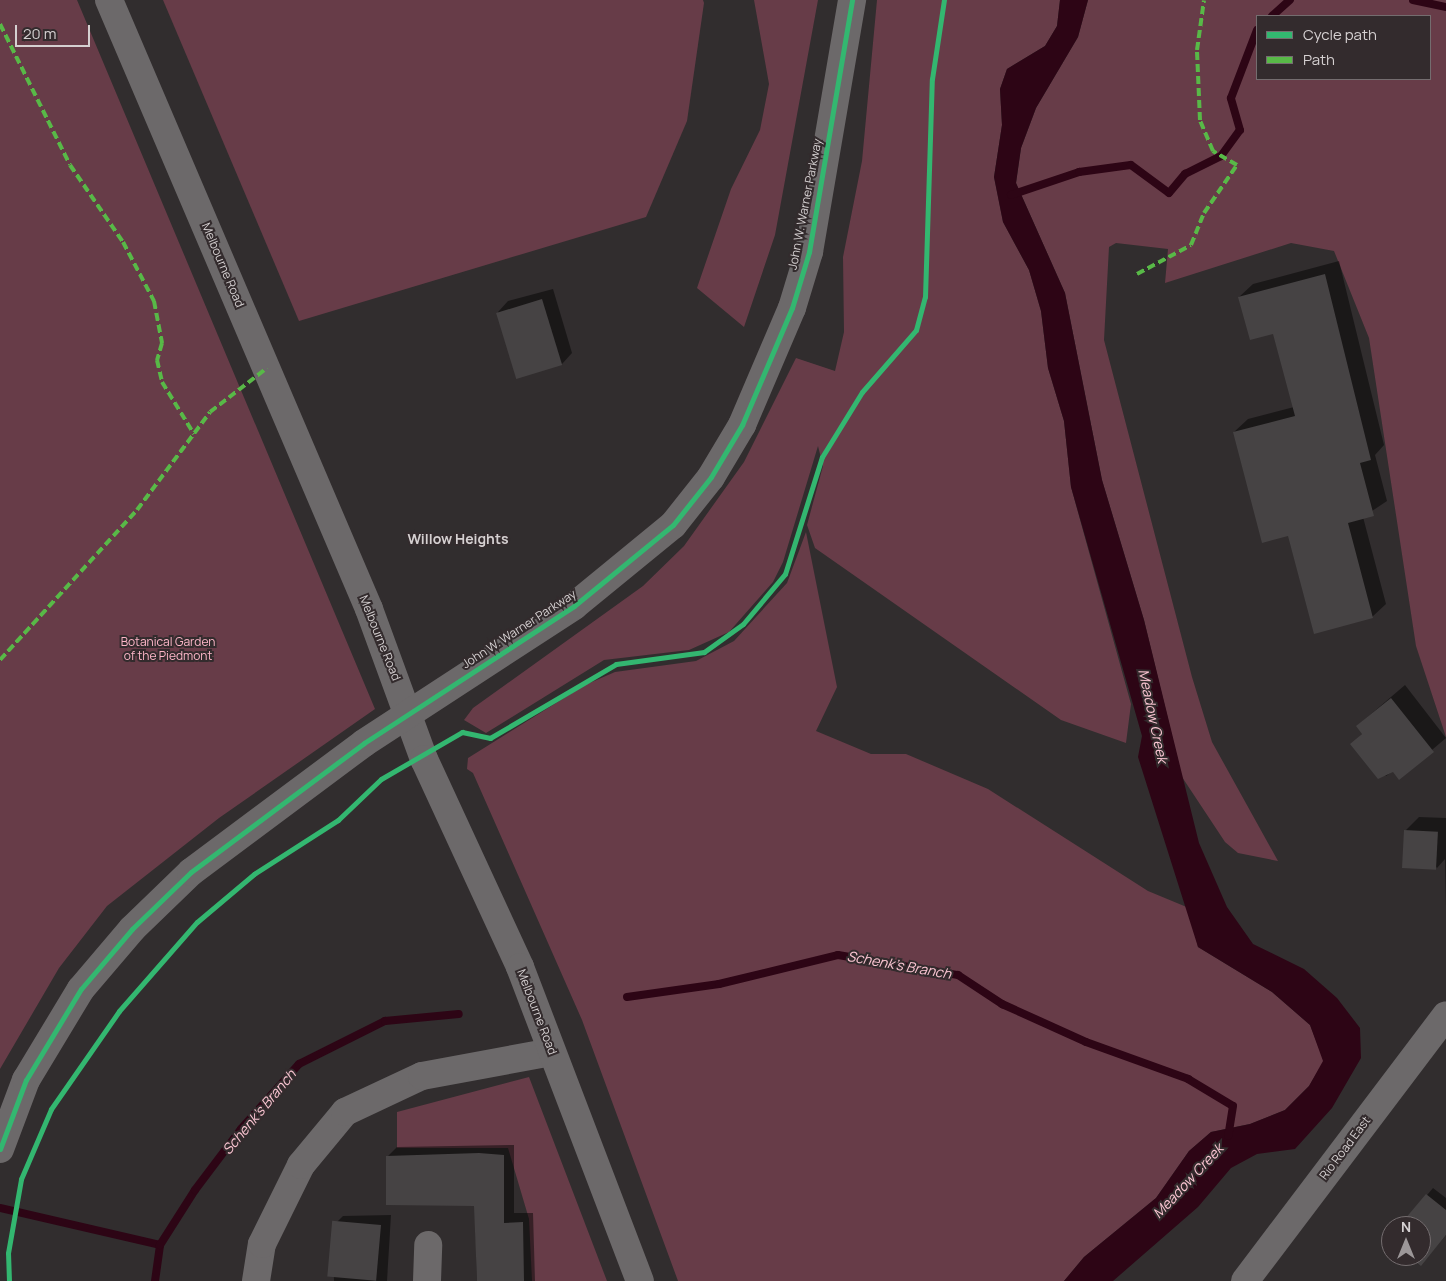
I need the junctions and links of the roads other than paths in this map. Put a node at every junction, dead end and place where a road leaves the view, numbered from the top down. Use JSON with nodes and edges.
{"nodes":[{"id":1,"x":109,"y":0,"type":"edge"},
{"id":2,"x":852,"y":0,"type":"edge"},
{"id":3,"x":409,"y":713,"type":"junction"},
{"id":4,"x":1446,"y":1015,"type":"edge"},
{"id":5,"x":552,"y":1052,"type":"junction"},
{"id":6,"x":0,"y":1149,"type":"edge"},
{"id":7,"x":428,"y":1246,"type":"dead end"},
{"id":8,"x":256,"y":1281,"type":"edge"},
{"id":9,"x":428,"y":1281,"type":"edge"},
{"id":10,"x":640,"y":1281,"type":"edge"},
{"id":11,"x":1244,"y":1281,"type":"edge"}],
"edges":[{"from":1,"to":3,"type":"street","name":"Melbourne Road"},
{"from":2,"to":3,"type":"street","name":"John W. Warner Parkway"},
{"from":3,"to":5,"type":"street","name":"Melbourne Road"},
{"from":3,"to":6,"type":"street","name":"John W. Warner Parkway"},
{"from":4,"to":11,"type":"street","name":"Rio Road East"},
{"from":5,"to":8,"type":"street"},
{"from":5,"to":10,"type":"street","name":"Melbourne Road"},
{"from":7,"to":9,"type":"street"}]}
